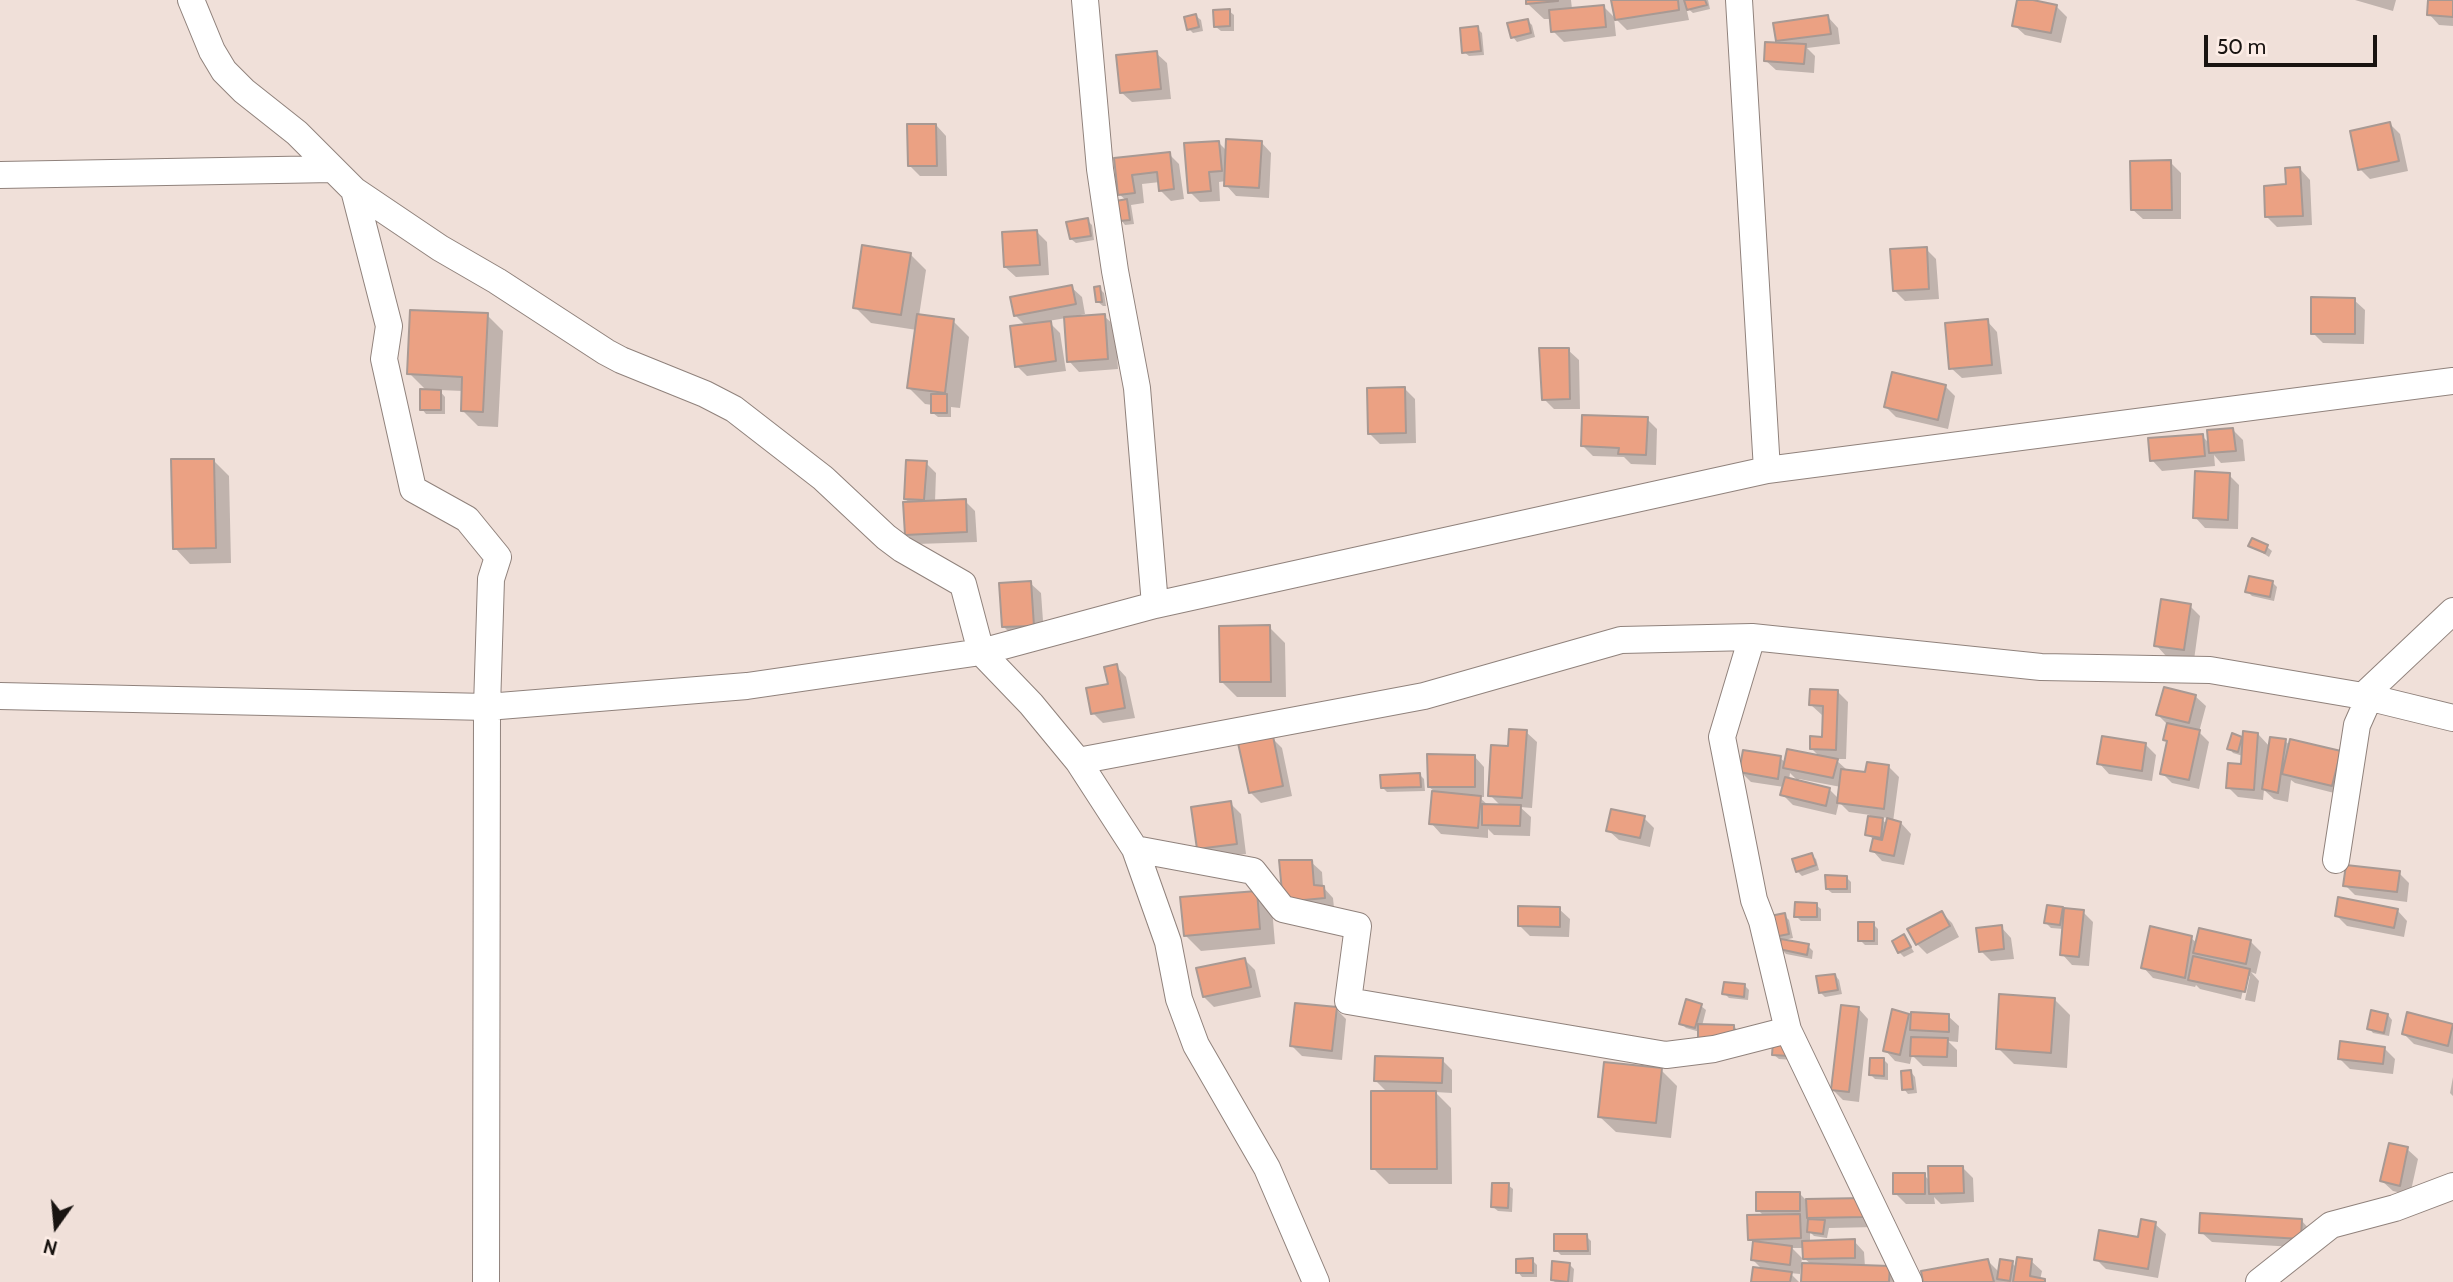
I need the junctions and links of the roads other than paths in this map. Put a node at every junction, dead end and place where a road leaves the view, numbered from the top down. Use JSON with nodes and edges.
{"nodes":[{"id":1,"x":191,"y":0,"type":"edge"},
{"id":2,"x":1084,"y":0,"type":"edge"},
{"id":3,"x":1739,"y":0,"type":"edge"},
{"id":4,"x":333,"y":169,"type":"junction"},
{"id":5,"x":0,"y":175,"type":"edge"},
{"id":6,"x":354,"y":190,"type":"junction"},
{"id":7,"x":2453,"y":381,"type":"edge"},
{"id":8,"x":1767,"y":470,"type":"junction"},
{"id":9,"x":1155,"y":605,"type":"junction"},
{"id":10,"x":2453,"y":611,"type":"edge"},
{"id":11,"x":1752,"y":637,"type":"junction"},
{"id":12,"x":981,"y":652,"type":"junction"},
{"id":13,"x":0,"y":696,"type":"edge"},
{"id":14,"x":2363,"y":696,"type":"junction"},
{"id":15,"x":487,"y":707,"type":"junction"},
{"id":16,"x":2453,"y":718,"type":"edge"},
{"id":17,"x":1078,"y":761,"type":"junction"},
{"id":18,"x":1135,"y":849,"type":"junction"},
{"id":19,"x":2336,"y":860,"type":"dead end"},
{"id":20,"x":1788,"y":1030,"type":"junction"},
{"id":21,"x":2453,"y":1185,"type":"edge"},
{"id":22,"x":486,"y":1282,"type":"edge"},
{"id":23,"x":1316,"y":1282,"type":"edge"},
{"id":24,"x":1909,"y":1282,"type":"edge"},
{"id":25,"x":2259,"y":1282,"type":"edge"}],
"edges":[{"from":1,"to":4,"type":"street"},
{"from":2,"to":9,"type":"street"},
{"from":3,"to":8,"type":"street"},
{"from":4,"to":5,"type":"street"},
{"from":4,"to":6,"type":"street"},
{"from":6,"to":12,"type":"street"},
{"from":6,"to":15,"type":"street"},
{"from":7,"to":8,"type":"street"},
{"from":8,"to":9,"type":"street"},
{"from":9,"to":12,"type":"street"},
{"from":10,"to":14,"type":"street"},
{"from":11,"to":14,"type":"street"},
{"from":11,"to":17,"type":"street"},
{"from":11,"to":20,"type":"street"},
{"from":12,"to":15,"type":"street"},
{"from":12,"to":17,"type":"street"},
{"from":13,"to":15,"type":"street"},
{"from":14,"to":16,"type":"street"},
{"from":14,"to":19,"type":"street"},
{"from":15,"to":22,"type":"street"},
{"from":17,"to":18,"type":"street"},
{"from":18,"to":20,"type":"street"},
{"from":18,"to":23,"type":"street"},
{"from":20,"to":24,"type":"street"},
{"from":21,"to":25,"type":"street"}]}
